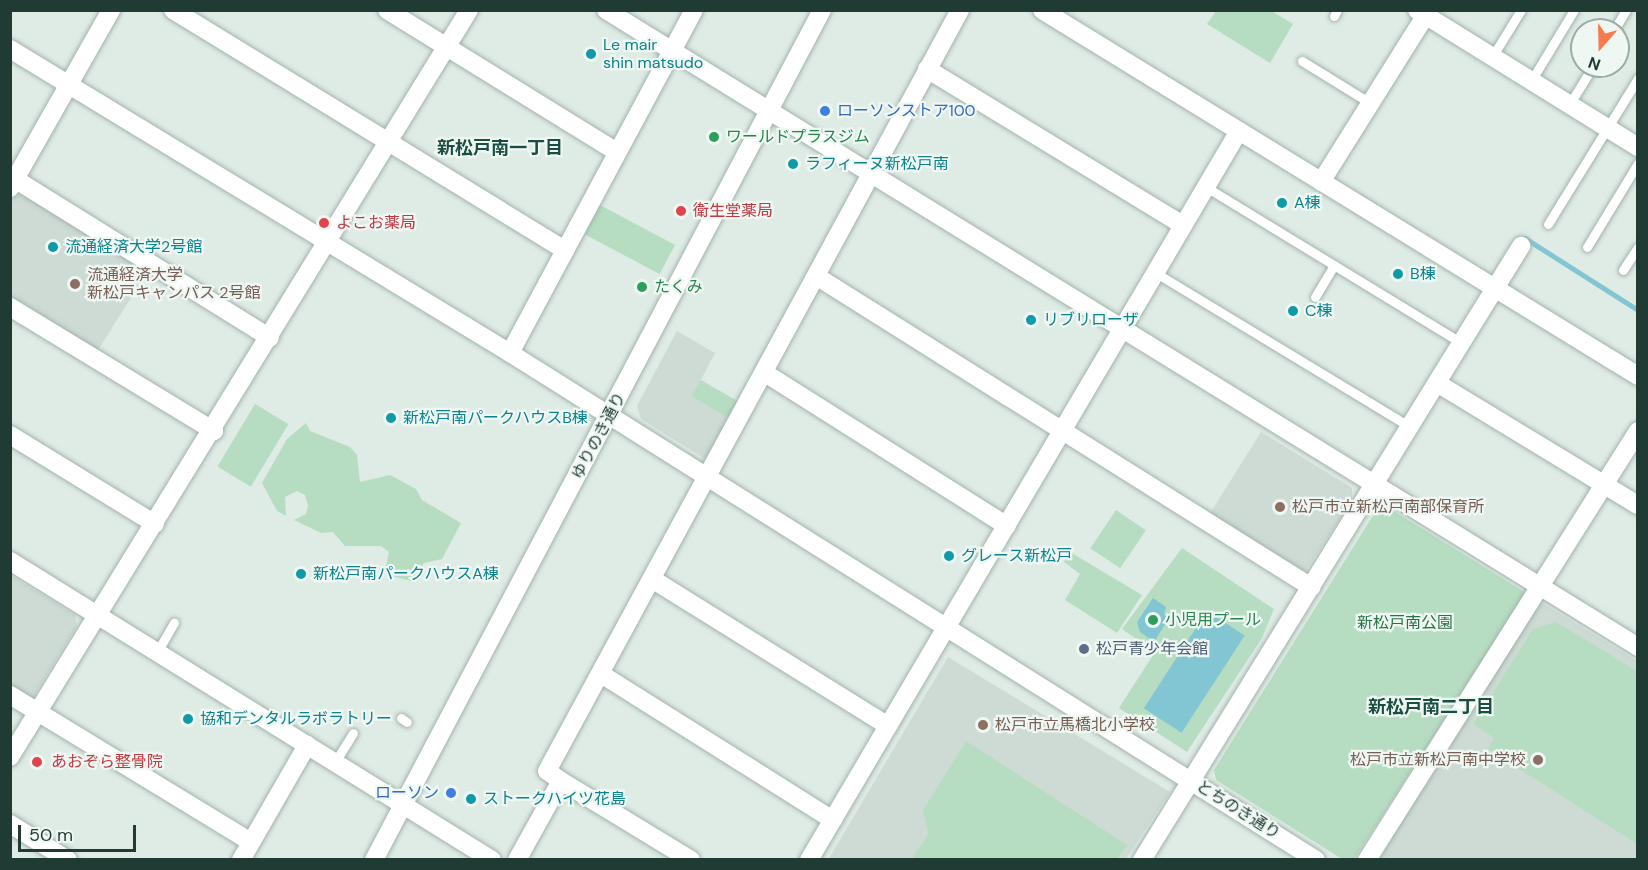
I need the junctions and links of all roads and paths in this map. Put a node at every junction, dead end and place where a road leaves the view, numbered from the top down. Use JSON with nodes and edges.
{"nodes":[{"id":1,"x":111,"y":10,"type":"edge"},
{"id":2,"x":173,"y":10,"type":"edge"},
{"id":3,"x":387,"y":10,"type":"edge"},
{"id":4,"x":469,"y":10,"type":"edge"},
{"id":5,"x":606,"y":10,"type":"edge"},
{"id":6,"x":694,"y":10,"type":"edge"},
{"id":7,"x":822,"y":10,"type":"edge"},
{"id":8,"x":960,"y":10,"type":"edge"},
{"id":9,"x":1042,"y":10,"type":"edge"},
{"id":10,"x":1521,"y":10,"type":"edge"},
{"id":11,"x":1574,"y":10,"type":"edge"},
{"id":12,"x":1424,"y":12,"type":"edge"},
{"id":13,"x":447,"y":48,"type":"junction"},
{"id":14,"x":10,"y":49,"type":"edge"},
{"id":15,"x":672,"y":52,"type":"junction"},
{"id":16,"x":1492,"y":57,"type":"junction"},
{"id":17,"x":1302,"y":61,"type":"dead end"},
{"id":18,"x":927,"y":69,"type":"junction"},
{"id":19,"x":1586,"y":78,"type":"edge"},
{"id":20,"x":1638,"y":78,"type":"edge"},
{"id":21,"x":1530,"y":81,"type":"junction"},
{"id":22,"x":67,"y":83,"type":"junction"},
{"id":23,"x":1370,"y":103,"type":"junction"},
{"id":24,"x":1569,"y":105,"type":"junction"},
{"id":25,"x":768,"y":112,"type":"junction"},
{"id":26,"x":1607,"y":128,"type":"junction"},
{"id":27,"x":1239,"y":131,"type":"junction"},
{"id":28,"x":390,"y":143,"type":"junction"},
{"id":29,"x":1638,"y":147,"type":"edge"},
{"id":30,"x":617,"y":152,"type":"junction"},
{"id":31,"x":1638,"y":164,"type":"edge"},
{"id":32,"x":871,"y":175,"type":"junction"},
{"id":33,"x":12,"y":181,"type":"edge"},
{"id":34,"x":1321,"y":182,"type":"junction"},
{"id":35,"x":1206,"y":187,"type":"junction"},
{"id":36,"x":1548,"y":224,"type":"dead end"},
{"id":37,"x":1183,"y":225,"type":"junction"},
{"id":38,"x":329,"y":243,"type":"junction"},
{"id":39,"x":1521,"y":246,"type":"dead end"},
{"id":40,"x":1587,"y":247,"type":"dead end"},
{"id":41,"x":1638,"y":247,"type":"edge"},
{"id":42,"x":566,"y":250,"type":"junction"},
{"id":43,"x":1334,"y":265,"type":"junction"},
{"id":44,"x":1623,"y":270,"type":"dead end"},
{"id":45,"x":1155,"y":273,"type":"junction"},
{"id":46,"x":816,"y":276,"type":"junction"},
{"id":47,"x":1495,"y":289,"type":"junction"},
{"id":48,"x":1315,"y":297,"type":"dead end"},
{"id":49,"x":10,"y":307,"type":"edge"},
{"id":50,"x":1122,"y":330,"type":"junction"},
{"id":51,"x":270,"y":338,"type":"junction"},
{"id":52,"x":1455,"y":339,"type":"dead end"},
{"id":53,"x":510,"y":353,"type":"junction"},
{"id":54,"x":765,"y":373,"type":"junction"},
{"id":55,"x":1638,"y":376,"type":"edge"},
{"id":56,"x":1437,"y":383,"type":"junction"},
{"id":57,"x":609,"y":416,"type":"junction"},
{"id":58,"x":1410,"y":427,"type":"junction"},
{"id":59,"x":1062,"y":430,"type":"junction"},
{"id":60,"x":214,"y":431,"type":"junction"},
{"id":61,"x":1638,"y":431,"type":"edge"},
{"id":62,"x":10,"y":435,"type":"edge"},
{"id":63,"x":707,"y":477,"type":"junction"},
{"id":64,"x":1604,"y":484,"type":"junction"},
{"id":65,"x":1374,"y":485,"type":"junction"},
{"id":66,"x":1638,"y":505,"type":"edge"},
{"id":67,"x":155,"y":524,"type":"junction"},
{"id":68,"x":1007,"y":526,"type":"junction"},
{"id":69,"x":10,"y":561,"type":"edge"},
{"id":70,"x":652,"y":579,"type":"junction"},
{"id":71,"x":1311,"y":587,"type":"junction"},
{"id":72,"x":1540,"y":587,"type":"junction"},
{"id":73,"x":99,"y":616,"type":"junction"},
{"id":74,"x":174,"y":623,"type":"dead end"},
{"id":75,"x":946,"y":627,"type":"junction"},
{"id":76,"x":1638,"y":647,"type":"edge"},
{"id":77,"x":157,"y":652,"type":"junction"},
{"id":78,"x":601,"y":674,"type":"junction"},
{"id":79,"x":10,"y":695,"type":"edge"},
{"id":80,"x":39,"y":712,"type":"junction"},
{"id":81,"x":888,"y":726,"type":"junction"},
{"id":82,"x":353,"y":733,"type":"dead end"},
{"id":83,"x":308,"y":745,"type":"junction"},
{"id":84,"x":10,"y":757,"type":"edge"},
{"id":85,"x":335,"y":762,"type":"junction"},
{"id":86,"x":561,"y":781,"type":"junction"},
{"id":87,"x":1190,"y":781,"type":"junction"},
{"id":88,"x":405,"y":805,"type":"junction"},
{"id":89,"x":832,"y":820,"type":"junction"},
{"id":90,"x":10,"y":824,"type":"edge"},
{"id":91,"x":251,"y":842,"type":"junction"},
{"id":92,"x":68,"y":860,"type":"edge"},
{"id":93,"x":241,"y":860,"type":"edge"},
{"id":94,"x":374,"y":860,"type":"edge"},
{"id":95,"x":492,"y":860,"type":"edge"},
{"id":96,"x":517,"y":860,"type":"edge"},
{"id":97,"x":691,"y":860,"type":"edge"},
{"id":98,"x":809,"y":860,"type":"edge"},
{"id":99,"x":1142,"y":860,"type":"edge"},
{"id":100,"x":1316,"y":860,"type":"edge"},
{"id":101,"x":1367,"y":860,"type":"edge"}],
"edges":[{"from":1,"to":22,"type":"street"},
{"from":2,"to":28,"type":"street"},
{"from":3,"to":13,"type":"street"},
{"from":4,"to":13,"type":"street"},
{"from":5,"to":15,"type":"street"},
{"from":6,"to":15,"type":"street"},
{"from":7,"to":25,"type":"street","name":"ゆりのき通り"},
{"from":8,"to":18,"type":"street"},
{"from":9,"to":27,"type":"street"},
{"from":10,"to":16,"type":"lane"},
{"from":11,"to":21,"type":"lane"},
{"from":12,"to":16,"type":"street"},
{"from":12,"to":23,"type":"street"},
{"from":13,"to":28,"type":"street"},
{"from":13,"to":30,"type":"street"},
{"from":14,"to":22,"type":"street","name":"とちのき通り"},
{"from":15,"to":25,"type":"street"},
{"from":15,"to":30,"type":"street"},
{"from":16,"to":21,"type":"street"},
{"from":17,"to":23,"type":"lane"},
{"from":18,"to":32,"type":"street"},
{"from":18,"to":37,"type":"street"},
{"from":19,"to":24,"type":"lane"},
{"from":20,"to":26,"type":"lane"},
{"from":21,"to":24,"type":"street"},
{"from":22,"to":33,"type":"street"},
{"from":22,"to":38,"type":"street","name":"とちのき通り"},
{"from":23,"to":34,"type":"street"},
{"from":24,"to":26,"type":"street"},
{"from":25,"to":32,"type":"street"},
{"from":25,"to":57,"type":"street","name":"ゆりのき通り"},
{"from":26,"to":29,"type":"street"},
{"from":26,"to":36,"type":"lane"},
{"from":27,"to":34,"type":"street"},
{"from":27,"to":35,"type":"street"},
{"from":28,"to":38,"type":"street"},
{"from":28,"to":42,"type":"street"},
{"from":30,"to":42,"type":"street"},
{"from":31,"to":40,"type":"lane"},
{"from":32,"to":46,"type":"street"},
{"from":32,"to":50,"type":"street"},
{"from":33,"to":51,"type":"street"},
{"from":34,"to":47,"type":"street"},
{"from":35,"to":37,"type":"street"},
{"from":35,"to":43,"type":"lane"},
{"from":37,"to":45,"type":"street"},
{"from":38,"to":51,"type":"street"},
{"from":38,"to":53,"type":"street","name":"とちのき通り"},
{"from":39,"to":47,"type":"street"},
{"from":41,"to":44,"type":"lane"},
{"from":42,"to":53,"type":"street"},
{"from":43,"to":48,"type":"lane"},
{"from":43,"to":52,"type":"lane"},
{"from":45,"to":50,"type":"street"},
{"from":45,"to":58,"type":"lane"},
{"from":46,"to":54,"type":"street"},
{"from":46,"to":59,"type":"street"},
{"from":47,"to":55,"type":"street"},
{"from":47,"to":56,"type":"street"},
{"from":49,"to":60,"type":"street"},
{"from":50,"to":59,"type":"street"},
{"from":50,"to":65,"type":"street"},
{"from":51,"to":60,"type":"street"},
{"from":53,"to":57,"type":"street","name":"とちのき通り"},
{"from":54,"to":63,"type":"street"},
{"from":54,"to":68,"type":"street"},
{"from":56,"to":58,"type":"street"},
{"from":56,"to":64,"type":"street"},
{"from":57,"to":63,"type":"street","name":"とちのき通り"},
{"from":57,"to":88,"type":"street","name":"ゆりのき通り"},
{"from":58,"to":65,"type":"street"},
{"from":59,"to":68,"type":"street"},
{"from":59,"to":71,"type":"street"},
{"from":60,"to":67,"type":"street"},
{"from":61,"to":64,"type":"street"},
{"from":62,"to":67,"type":"street"},
{"from":63,"to":70,"type":"street"},
{"from":63,"to":75,"type":"street","name":"とちのき通り"},
{"from":64,"to":66,"type":"street"},
{"from":64,"to":72,"type":"street"},
{"from":65,"to":71,"type":"street"},
{"from":65,"to":72,"type":"street"},
{"from":67,"to":73,"type":"street"},
{"from":68,"to":75,"type":"street"},
{"from":69,"to":73,"type":"street"},
{"from":70,"to":78,"type":"street"},
{"from":70,"to":81,"type":"street"},
{"from":71,"to":87,"type":"street"},
{"from":72,"to":76,"type":"street"},
{"from":72,"to":101,"type":"street"},
{"from":73,"to":77,"type":"street"},
{"from":73,"to":80,"type":"street"},
{"from":74,"to":77,"type":"lane"},
{"from":75,"to":81,"type":"street"},
{"from":75,"to":87,"type":"street","name":"とちのき通り"},
{"from":77,"to":83,"type":"street"},
{"from":78,"to":86,"type":"street"},
{"from":78,"to":89,"type":"street"},
{"from":79,"to":80,"type":"street"},
{"from":80,"to":84,"type":"street"},
{"from":80,"to":91,"type":"street"},
{"from":81,"to":89,"type":"street"},
{"from":82,"to":85,"type":"lane"},
{"from":83,"to":85,"type":"street"},
{"from":83,"to":91,"type":"street"},
{"from":85,"to":88,"type":"street"},
{"from":86,"to":96,"type":"street"},
{"from":86,"to":97,"type":"street"},
{"from":87,"to":99,"type":"street"},
{"from":87,"to":100,"type":"street","name":"とちのき通り"},
{"from":88,"to":94,"type":"street","name":"ゆりのき通り"},
{"from":88,"to":95,"type":"street"},
{"from":89,"to":98,"type":"street"},
{"from":90,"to":92,"type":"street"},
{"from":91,"to":93,"type":"street"}]}
